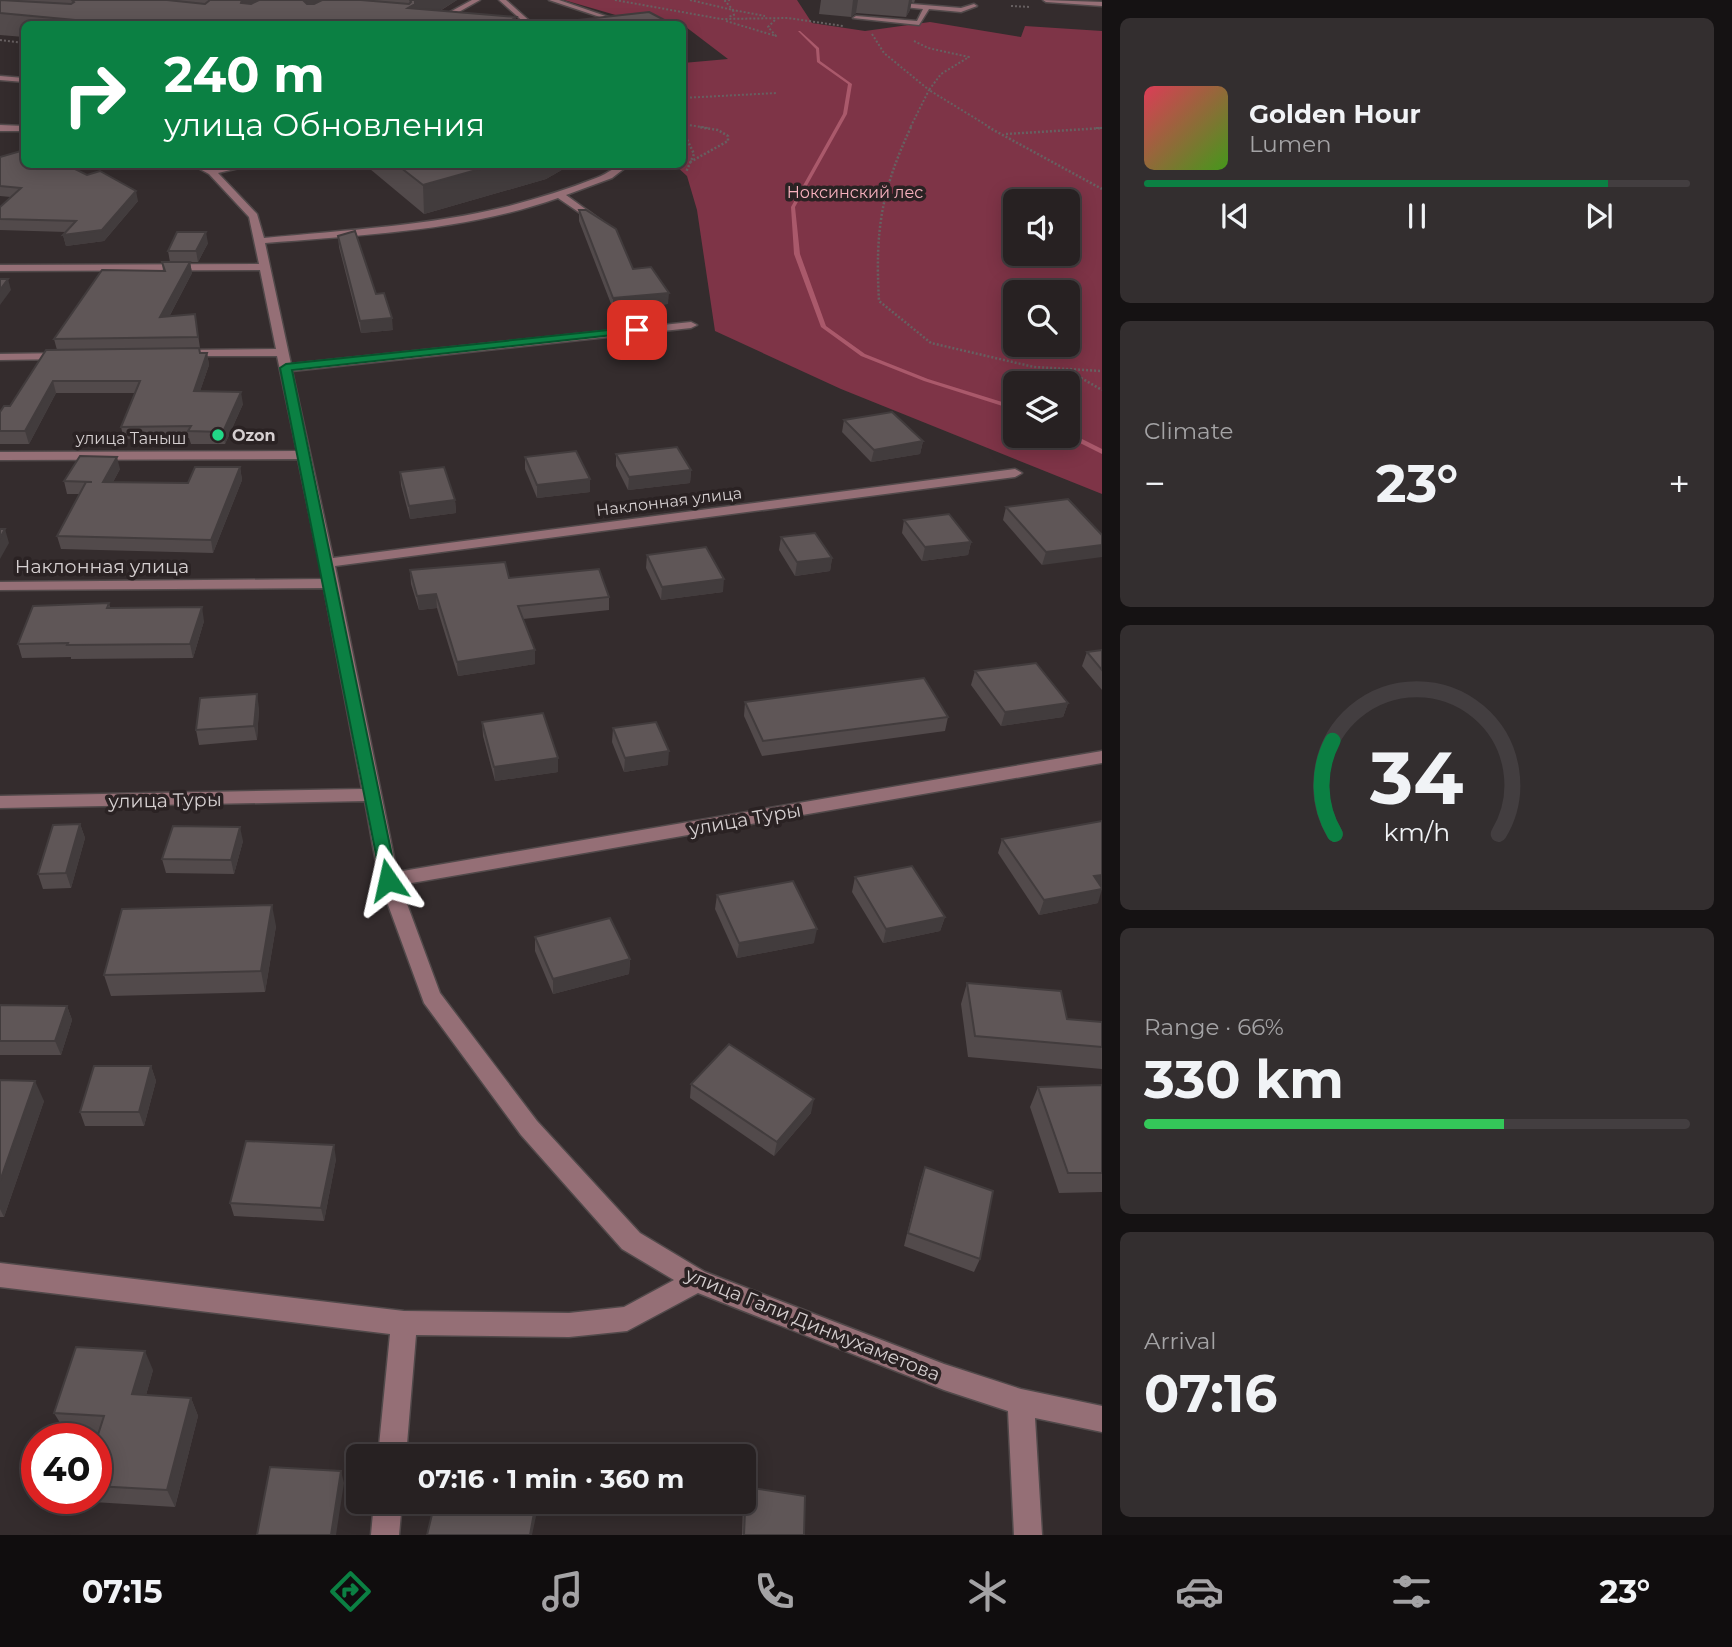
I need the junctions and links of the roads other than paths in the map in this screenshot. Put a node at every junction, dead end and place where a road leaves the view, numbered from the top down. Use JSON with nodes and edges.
{"nodes":[{"id":1,"x":477,"y":0,"type":"edge"},
{"id":2,"x":502,"y":0,"type":"edge"},
{"id":3,"x":552,"y":0,"type":"edge"},
{"id":4,"x":1046,"y":0,"type":"edge"},
{"id":5,"x":872,"y":3,"type":"dead end"},
{"id":6,"x":1102,"y":4,"type":"edge"},
{"id":7,"x":974,"y":6,"type":"dead end"},
{"id":8,"x":927,"y":7,"type":"junction"},
{"id":9,"x":856,"y":18,"type":"dead end"},
{"id":10,"x":439,"y":21,"type":"edge"},
{"id":11,"x":526,"y":21,"type":"edge"},
{"id":12,"x":617,"y":21,"type":"edge"},
{"id":13,"x":0,"y":78,"type":"edge"},
{"id":14,"x":21,"y":80,"type":"edge"},
{"id":15,"x":0,"y":128,"type":"edge"},
{"id":16,"x":21,"y":129,"type":"edge"},
{"id":17,"x":203,"y":168,"type":"edge"},
{"id":18,"x":622,"y":168,"type":"edge"},
{"id":19,"x":559,"y":194,"type":"junction"},
{"id":20,"x":604,"y":227,"type":"edge"},
{"id":21,"x":259,"y":241,"type":"junction"},
{"id":22,"x":265,"y":267,"type":"junction"},
{"id":23,"x":0,"y":268,"type":"edge"},
{"id":24,"x":691,"y":325,"type":"dead end"},
{"id":25,"x":175,"y":354,"type":"edge"},
{"id":26,"x":81,"y":355,"type":"edge"},
{"id":27,"x":0,"y":357,"type":"edge"},
{"id":28,"x":284,"y":360,"type":"junction"},
{"id":29,"x":304,"y":455,"type":"junction"},
{"id":30,"x":0,"y":456,"type":"edge"},
{"id":31,"x":1015,"y":473,"type":"dead end"},
{"id":32,"x":326,"y":563,"type":"junction"},
{"id":33,"x":331,"y":583,"type":"junction"},
{"id":34,"x":0,"y":586,"type":"edge"},
{"id":35,"x":1102,"y":757,"type":"edge"},
{"id":36,"x":372,"y":795,"type":"junction"},
{"id":37,"x":0,"y":802,"type":"edge"},
{"id":38,"x":388,"y":880,"type":"junction"},
{"id":39,"x":0,"y":1275,"type":"edge"},
{"id":40,"x":697,"y":1281,"type":"junction"},
{"id":41,"x":404,"y":1323,"type":"junction"},
{"id":42,"x":1021,"y":1402,"type":"junction"},
{"id":43,"x":1102,"y":1419,"type":"edge"},
{"id":44,"x":393,"y":1444,"type":"edge"},
{"id":45,"x":387,"y":1514,"type":"edge"},
{"id":46,"x":385,"y":1535,"type":"edge"},
{"id":47,"x":1028,"y":1535,"type":"edge"}],
"edges":[{"from":1,"to":10,"type":"street"},
{"from":2,"to":11,"type":"street"},
{"from":3,"to":12,"type":"street"},
{"from":4,"to":6,"type":"street"},
{"from":5,"to":8,"type":"street"},
{"from":7,"to":8,"type":"street"},
{"from":8,"to":9,"type":"street"},
{"from":13,"to":14,"type":"street"},
{"from":15,"to":16,"type":"street"},
{"from":17,"to":21,"type":"street","name":"улица Гали Динмухаметова"},
{"from":18,"to":19,"type":"street"},
{"from":19,"to":20,"type":"street"},
{"from":19,"to":21,"type":"street"},
{"from":21,"to":22,"type":"street","name":"улица Гали Динмухаметова"},
{"from":22,"to":23,"type":"street"},
{"from":22,"to":28,"type":"street","name":"улица Гали Динмухаметова"},
{"from":24,"to":28,"type":"street"},
{"from":25,"to":28,"type":"street"},
{"from":26,"to":27,"type":"street"},
{"from":28,"to":29,"type":"street","name":"улица Гали Динмухаметова"},
{"from":29,"to":30,"type":"street","name":"улица Таныш"},
{"from":29,"to":32,"type":"street","name":"улица Гали Динмухаметова"},
{"from":31,"to":32,"type":"street","name":"Наклонная улица"},
{"from":32,"to":33,"type":"street","name":"улица Гали Динмухаметова"},
{"from":33,"to":34,"type":"street","name":"Наклонная улица"},
{"from":33,"to":36,"type":"street","name":"улица Гали Динмухаметова"},
{"from":35,"to":38,"type":"street","name":"улица Туры"},
{"from":36,"to":37,"type":"street","name":"улица Туры"},
{"from":36,"to":38,"type":"street","name":"улица Гали Динмухаметова"},
{"from":38,"to":40,"type":"street","name":"улица Гали Динмухаметова"},
{"from":39,"to":41,"type":"street"},
{"from":40,"to":41,"type":"street"},
{"from":40,"to":42,"type":"street","name":"улица Гали Динмухаметова"},
{"from":41,"to":44,"type":"street"},
{"from":42,"to":43,"type":"street","name":"улица Гали Динмухаметова"},
{"from":42,"to":47,"type":"street"},
{"from":45,"to":46,"type":"street"}]}
